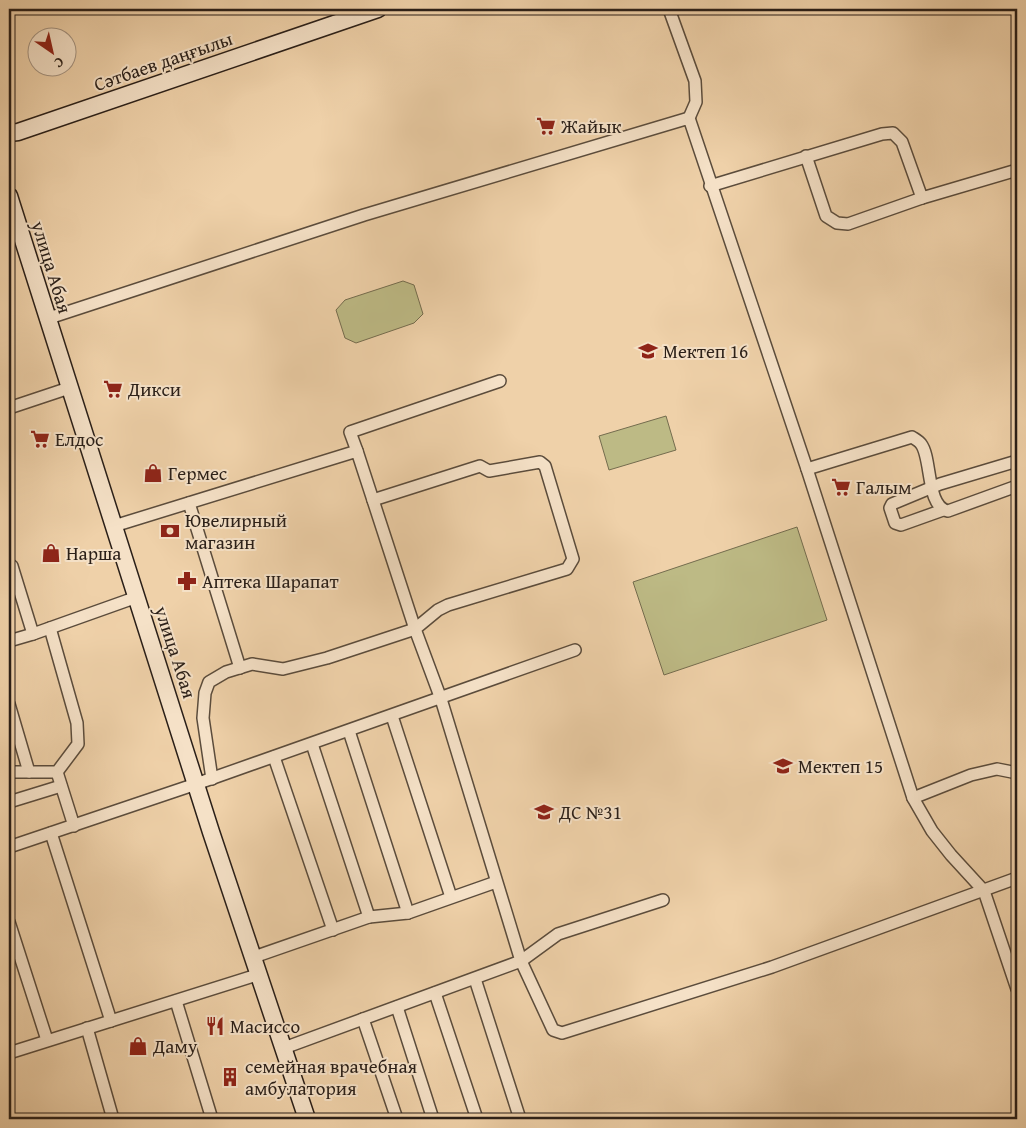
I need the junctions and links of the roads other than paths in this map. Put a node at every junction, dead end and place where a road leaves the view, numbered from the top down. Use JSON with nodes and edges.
{"nodes":[{"id":1,"x":378,"y":9,"type":"edge"},
{"id":2,"x":669,"y":9,"type":"edge"},
{"id":3,"x":689,"y":118,"type":"junction"},
{"id":4,"x":12,"y":136,"type":"edge"},
{"id":5,"x":806,"y":156,"type":"junction"},
{"id":6,"x":1017,"y":170,"type":"edge"},
{"id":7,"x":710,"y":186,"type":"junction"},
{"id":8,"x":9,"y":196,"type":"edge"},
{"id":9,"x":922,"y":198,"type":"junction"},
{"id":10,"x":46,"y":318,"type":"junction"},
{"id":11,"x":500,"y":381,"type":"dead end"},
{"id":12,"x":69,"y":388,"type":"junction"},
{"id":13,"x":9,"y":408,"type":"edge"},
{"id":14,"x":357,"y":451,"type":"junction"},
{"id":15,"x":1017,"y":461,"type":"edge"},
{"id":16,"x":807,"y":469,"type":"junction"},
{"id":17,"x":1017,"y":486,"type":"edge"},
{"id":18,"x":932,"y":488,"type":"junction"},
{"id":19,"x":373,"y":500,"type":"junction"},
{"id":20,"x":189,"y":503,"type":"junction"},
{"id":21,"x":940,"y":508,"type":"junction"},
{"id":22,"x":114,"y":526,"type":"junction"},
{"id":23,"x":10,"y":563,"type":"edge"},
{"id":24,"x":137,"y":597,"type":"junction"},
{"id":25,"x":50,"y":628,"type":"junction"},
{"id":26,"x":415,"y":629,"type":"junction"},
{"id":27,"x":33,"y":634,"type":"junction"},
{"id":28,"x":9,"y":641,"type":"edge"},
{"id":29,"x":575,"y":650,"type":"dead end"},
{"id":30,"x":240,"y":668,"type":"junction"},
{"id":31,"x":441,"y":699,"type":"junction"},
{"id":32,"x":9,"y":704,"type":"edge"},
{"id":33,"x":392,"y":716,"type":"junction"},
{"id":34,"x":349,"y":731,"type":"junction"},
{"id":35,"x":312,"y":744,"type":"junction"},
{"id":36,"x":274,"y":757,"type":"junction"},
{"id":37,"x":9,"y":772,"type":"edge"},
{"id":38,"x":29,"y":772,"type":"junction"},
{"id":39,"x":57,"y":772,"type":"junction"},
{"id":40,"x":1017,"y":773,"type":"edge"},
{"id":41,"x":212,"y":778,"type":"junction"},
{"id":42,"x":196,"y":784,"type":"junction"},
{"id":43,"x":61,"y":786,"type":"junction"},
{"id":44,"x":913,"y":798,"type":"junction"},
{"id":45,"x":9,"y":802,"type":"edge"},
{"id":46,"x":74,"y":826,"type":"junction"},
{"id":47,"x":50,"y":833,"type":"junction"},
{"id":48,"x":9,"y":847,"type":"edge"},
{"id":49,"x":1017,"y":878,"type":"edge"},
{"id":50,"x":496,"y":882,"type":"junction"},
{"id":51,"x":984,"y":890,"type":"junction"},
{"id":52,"x":450,"y":898,"type":"junction"},
{"id":53,"x":663,"y":900,"type":"dead end"},
{"id":54,"x":408,"y":913,"type":"junction"},
{"id":55,"x":369,"y":917,"type":"junction"},
{"id":56,"x":9,"y":922,"type":"edge"},
{"id":57,"x":333,"y":930,"type":"junction"},
{"id":58,"x":254,"y":957,"type":"junction"},
{"id":59,"x":521,"y":961,"type":"junction"},
{"id":60,"x":260,"y":974,"type":"junction"},
{"id":61,"x":475,"y":979,"type":"junction"},
{"id":62,"x":1017,"y":989,"type":"edge"},
{"id":63,"x":435,"y":993,"type":"junction"},
{"id":64,"x":176,"y":1001,"type":"junction"},
{"id":65,"x":397,"y":1007,"type":"junction"},
{"id":66,"x":363,"y":1019,"type":"junction"},
{"id":67,"x":111,"y":1021,"type":"junction"},
{"id":68,"x":87,"y":1028,"type":"junction"},
{"id":69,"x":47,"y":1040,"type":"junction"},
{"id":70,"x":284,"y":1048,"type":"junction"},
{"id":71,"x":9,"y":1053,"type":"edge"},
{"id":72,"x":113,"y":1119,"type":"edge"},
{"id":73,"x":212,"y":1119,"type":"edge"},
{"id":74,"x":307,"y":1119,"type":"edge"},
{"id":75,"x":397,"y":1119,"type":"edge"},
{"id":76,"x":433,"y":1119,"type":"edge"},
{"id":77,"x":478,"y":1119,"type":"edge"},
{"id":78,"x":520,"y":1119,"type":"edge"}],
"edges":[{"from":1,"to":4,"type":"street","name":"Сәтбаев даңғылы"},
{"from":2,"to":3,"type":"street"},
{"from":3,"to":7,"type":"street"},
{"from":3,"to":10,"type":"street"},
{"from":5,"to":7,"type":"street"},
{"from":5,"to":9,"type":"street"},
{"from":5,"to":9,"type":"street"},
{"from":6,"to":9,"type":"street"},
{"from":7,"to":16,"type":"street"},
{"from":8,"to":10,"type":"street","name":"улица Абая"},
{"from":10,"to":12,"type":"street","name":"улица Абая"},
{"from":11,"to":14,"type":"street"},
{"from":12,"to":13,"type":"street"},
{"from":12,"to":22,"type":"street","name":"улица Абая"},
{"from":14,"to":19,"type":"street"},
{"from":14,"to":20,"type":"street"},
{"from":15,"to":18,"type":"street"},
{"from":16,"to":18,"type":"street"},
{"from":16,"to":44,"type":"street"},
{"from":17,"to":21,"type":"street"},
{"from":18,"to":21,"type":"street"},
{"from":18,"to":21,"type":"street"},
{"from":19,"to":26,"type":"street"},
{"from":19,"to":26,"type":"street"},
{"from":20,"to":22,"type":"street"},
{"from":20,"to":30,"type":"street"},
{"from":22,"to":24,"type":"street","name":"улица Абая"},
{"from":23,"to":27,"type":"street"},
{"from":24,"to":25,"type":"street"},
{"from":24,"to":42,"type":"street","name":"улица Абая"},
{"from":25,"to":27,"type":"street"},
{"from":25,"to":39,"type":"street"},
{"from":26,"to":30,"type":"street"},
{"from":26,"to":31,"type":"street"},
{"from":27,"to":28,"type":"street"},
{"from":29,"to":31,"type":"street"},
{"from":30,"to":41,"type":"street"},
{"from":31,"to":33,"type":"street"},
{"from":31,"to":50,"type":"street"},
{"from":32,"to":38,"type":"street"},
{"from":33,"to":34,"type":"street"},
{"from":33,"to":52,"type":"street"},
{"from":34,"to":35,"type":"street"},
{"from":34,"to":54,"type":"street"},
{"from":35,"to":36,"type":"street"},
{"from":35,"to":55,"type":"street"},
{"from":36,"to":41,"type":"street"},
{"from":36,"to":57,"type":"street"},
{"from":37,"to":38,"type":"street"},
{"from":38,"to":39,"type":"street"},
{"from":39,"to":43,"type":"street"},
{"from":40,"to":44,"type":"street"},
{"from":41,"to":42,"type":"street"},
{"from":42,"to":46,"type":"street"},
{"from":42,"to":58,"type":"street","name":"улица Абая"},
{"from":43,"to":45,"type":"street"},
{"from":43,"to":46,"type":"street"},
{"from":44,"to":51,"type":"street"},
{"from":46,"to":47,"type":"street"},
{"from":47,"to":48,"type":"street"},
{"from":47,"to":67,"type":"street"},
{"from":49,"to":51,"type":"street"},
{"from":50,"to":52,"type":"street"},
{"from":50,"to":59,"type":"street"},
{"from":51,"to":59,"type":"street"},
{"from":51,"to":62,"type":"street"},
{"from":52,"to":54,"type":"street"},
{"from":53,"to":59,"type":"street"},
{"from":54,"to":55,"type":"street"},
{"from":55,"to":57,"type":"street"},
{"from":56,"to":69,"type":"street"},
{"from":57,"to":58,"type":"street"},
{"from":58,"to":60,"type":"street","name":"улица Абая"},
{"from":59,"to":61,"type":"street"},
{"from":60,"to":64,"type":"street"},
{"from":60,"to":70,"type":"street","name":"улица Абая"},
{"from":61,"to":63,"type":"street"},
{"from":61,"to":78,"type":"street"},
{"from":63,"to":65,"type":"street"},
{"from":63,"to":77,"type":"street"},
{"from":64,"to":67,"type":"street"},
{"from":64,"to":73,"type":"street"},
{"from":65,"to":66,"type":"street"},
{"from":65,"to":76,"type":"street"},
{"from":66,"to":70,"type":"street"},
{"from":66,"to":75,"type":"street"},
{"from":67,"to":68,"type":"street"},
{"from":68,"to":69,"type":"street"},
{"from":68,"to":72,"type":"street"},
{"from":69,"to":71,"type":"street"},
{"from":70,"to":74,"type":"street","name":"улица Абая"}]}
